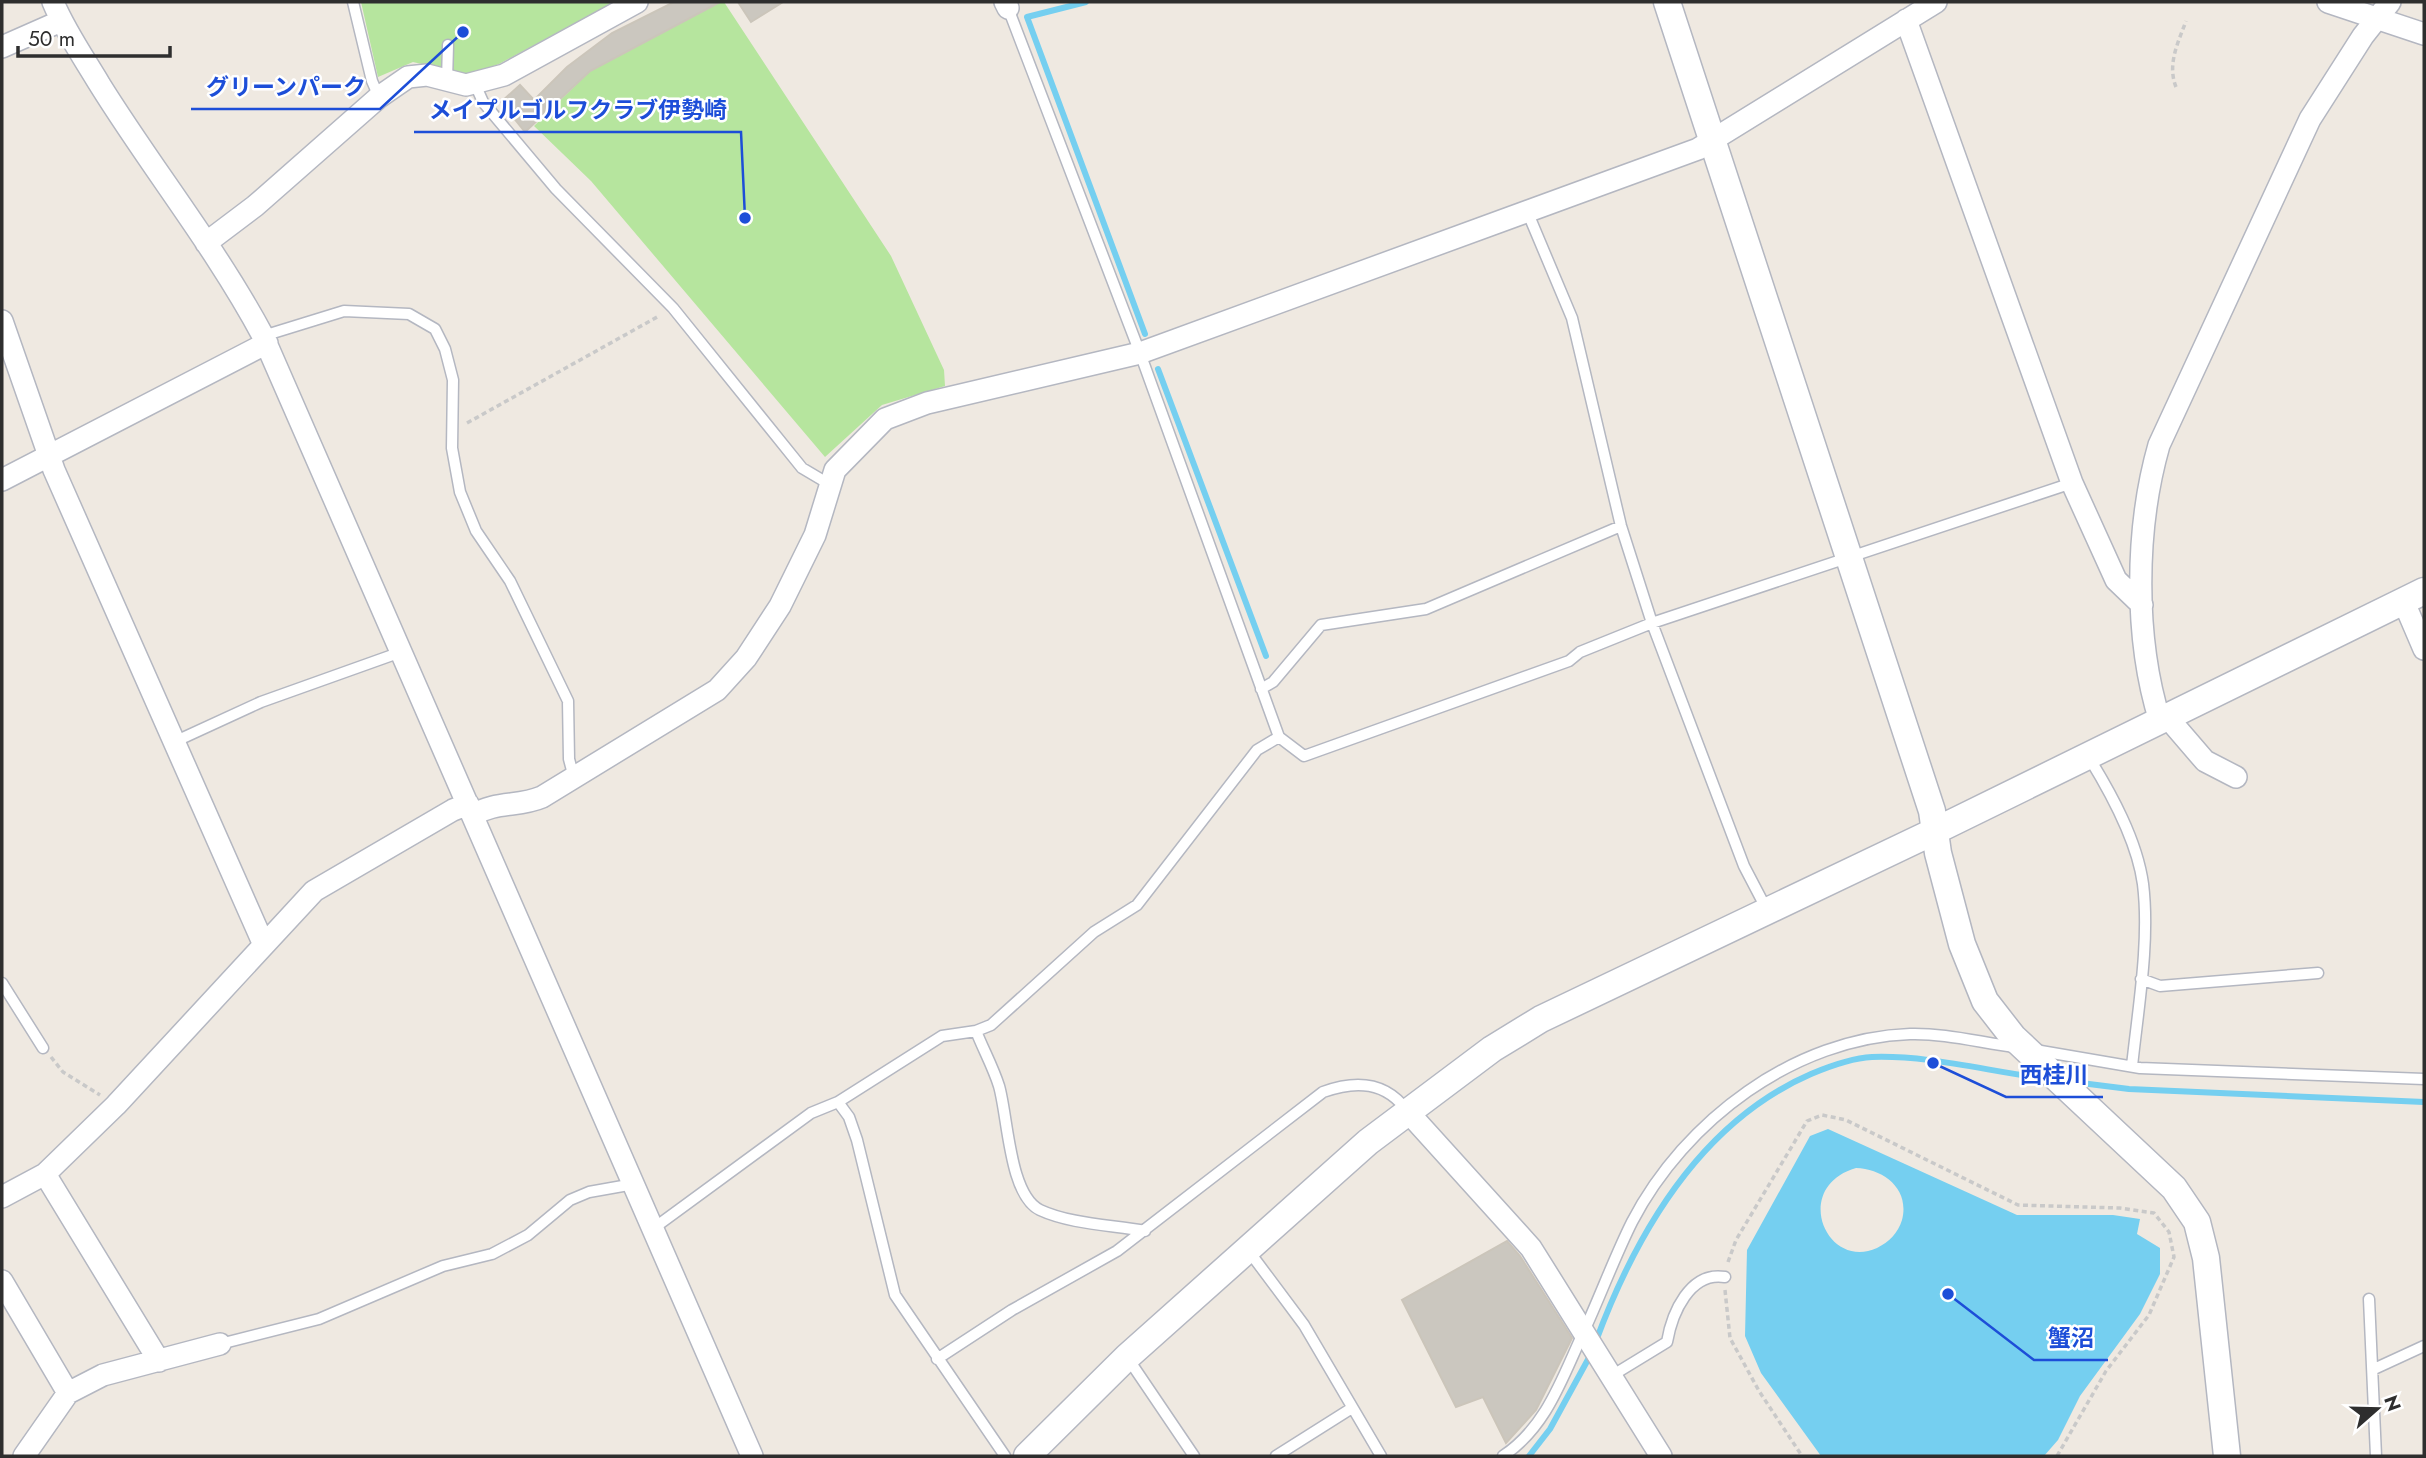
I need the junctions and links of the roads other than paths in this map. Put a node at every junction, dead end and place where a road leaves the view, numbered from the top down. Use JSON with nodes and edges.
{"nodes":[{"id":1,"x":353,"y":2,"type":"edge"},
{"id":2,"x":637,"y":2,"type":"edge"},
{"id":3,"x":1667,"y":2,"type":"edge"},
{"id":4,"x":1936,"y":2,"type":"edge"},
{"id":5,"x":2328,"y":2,"type":"edge"},
{"id":6,"x":2390,"y":2,"type":"edge"},
{"id":7,"x":1007,"y":5,"type":"edge"},
{"id":8,"x":57,"y":11,"type":"edge"},
{"id":9,"x":2376,"y":19,"type":"junction"},
{"id":10,"x":1906,"y":20,"type":"junction"},
{"id":11,"x":2424,"y":34,"type":"edge"},
{"id":12,"x":448,"y":45,"type":"dead end"},
{"id":13,"x":2,"y":47,"type":"edge"},
{"id":14,"x":447,"y":80,"type":"junction"},
{"id":15,"x":475,"y":84,"type":"junction"},
{"id":16,"x":379,"y":97,"type":"junction"},
{"id":17,"x":1713,"y":140,"type":"junction"},
{"id":18,"x":1527,"y":211,"type":"junction"},
{"id":19,"x":206,"y":243,"type":"junction"},
{"id":20,"x":2,"y":321,"type":"edge"},
{"id":21,"x":265,"y":340,"type":"junction"},
{"id":22,"x":1140,"y":353,"type":"junction"},
{"id":23,"x":49,"y":457,"type":"junction"},
{"id":24,"x":2,"y":480,"type":"edge"},
{"id":25,"x":2072,"y":483,"type":"junction"},
{"id":26,"x":829,"y":484,"type":"junction"},
{"id":27,"x":1621,"y":526,"type":"junction"},
{"id":28,"x":1848,"y":558,"type":"junction"},
{"id":29,"x":2414,"y":596,"type":"edge"},
{"id":30,"x":2142,"y":604,"type":"junction"},
{"id":31,"x":1652,"y":623,"type":"junction"},
{"id":32,"x":2424,"y":649,"type":"edge"},
{"id":33,"x":401,"y":652,"type":"junction"},
{"id":34,"x":1261,"y":689,"type":"junction"},
{"id":35,"x":2164,"y":720,"type":"junction"},
{"id":36,"x":1279,"y":737,"type":"junction"},
{"id":37,"x":174,"y":742,"type":"junction"},
{"id":38,"x":2088,"y":756,"type":"junction"},
{"id":39,"x":2236,"y":777,"type":"dead end"},
{"id":40,"x":574,"y":778,"type":"junction"},
{"id":41,"x":471,"y":810,"type":"junction"},
{"id":42,"x":1935,"y":831,"type":"junction"},
{"id":43,"x":1767,"y":910,"type":"junction"},
{"id":44,"x":264,"y":945,"type":"junction"},
{"id":45,"x":2318,"y":973,"type":"dead end"},
{"id":46,"x":2141,"y":979,"type":"junction"},
{"id":47,"x":2,"y":983,"type":"edge"},
{"id":48,"x":976,"y":1031,"type":"junction"},
{"id":49,"x":43,"y":1048,"type":"road end"},
{"id":50,"x":2030,"y":1052,"type":"junction"},
{"id":51,"x":2132,"y":1066,"type":"junction"},
{"id":52,"x":2424,"y":1079,"type":"edge"},
{"id":53,"x":838,"y":1102,"type":"junction"},
{"id":54,"x":1408,"y":1112,"type":"junction"},
{"id":55,"x":45,"y":1174,"type":"junction"},
{"id":56,"x":634,"y":1184,"type":"junction"},
{"id":57,"x":2,"y":1197,"type":"edge"},
{"id":58,"x":654,"y":1228,"type":"junction"},
{"id":59,"x":1145,"y":1231,"type":"junction"},
{"id":60,"x":1247,"y":1248,"type":"junction"},
{"id":61,"x":1725,"y":1277,"type":"road end"},
{"id":62,"x":2,"y":1282,"type":"edge"},
{"id":63,"x":2369,"y":1298,"type":"dead end"},
{"id":64,"x":1585,"y":1334,"type":"junction"},
{"id":65,"x":220,"y":1344,"type":"joint"},
{"id":66,"x":2424,"y":1346,"type":"edge"},
{"id":67,"x":1127,"y":1357,"type":"junction"},
{"id":68,"x":937,"y":1359,"type":"junction"},
{"id":69,"x":159,"y":1361,"type":"junction"},
{"id":70,"x":2374,"y":1369,"type":"junction"},
{"id":71,"x":1610,"y":1371,"type":"junction"},
{"id":72,"x":68,"y":1394,"type":"junction"},
{"id":73,"x":1352,"y":1408,"type":"junction"},
{"id":74,"x":24,"y":1456,"type":"edge"},
{"id":75,"x":752,"y":1456,"type":"edge"},
{"id":76,"x":1005,"y":1456,"type":"edge"},
{"id":77,"x":1027,"y":1456,"type":"edge"},
{"id":78,"x":1194,"y":1456,"type":"edge"},
{"id":79,"x":1276,"y":1456,"type":"edge"},
{"id":80,"x":1381,"y":1456,"type":"edge"},
{"id":81,"x":1503,"y":1456,"type":"edge"},
{"id":82,"x":1661,"y":1456,"type":"edge"},
{"id":83,"x":2227,"y":1456,"type":"edge"},
{"id":84,"x":2376,"y":1456,"type":"edge"}],
"edges":[{"from":1,"to":16,"type":"lane"},
{"from":2,"to":15,"type":"street"},
{"from":3,"to":17,"type":"street"},
{"from":4,"to":10,"type":"street"},
{"from":5,"to":9,"type":"street"},
{"from":6,"to":9,"type":"street"},
{"from":7,"to":22,"type":"lane"},
{"from":8,"to":13,"type":"street"},
{"from":8,"to":19,"type":"street"},
{"from":9,"to":11,"type":"street"},
{"from":9,"to":30,"type":"street"},
{"from":10,"to":17,"type":"street"},
{"from":10,"to":25,"type":"street"},
{"from":12,"to":14,"type":"lane"},
{"from":14,"to":15,"type":"street"},
{"from":14,"to":16,"type":"street"},
{"from":15,"to":26,"type":"lane"},
{"from":16,"to":19,"type":"street"},
{"from":17,"to":18,"type":"street"},
{"from":17,"to":28,"type":"street"},
{"from":18,"to":22,"type":"street"},
{"from":18,"to":27,"type":"lane"},
{"from":19,"to":21,"type":"street"},
{"from":20,"to":23,"type":"street"},
{"from":21,"to":23,"type":"street"},
{"from":21,"to":33,"type":"street"},
{"from":21,"to":40,"type":"lane"},
{"from":22,"to":26,"type":"street"},
{"from":22,"to":34,"type":"lane"},
{"from":23,"to":24,"type":"street"},
{"from":23,"to":37,"type":"street"},
{"from":25,"to":28,"type":"lane"},
{"from":25,"to":30,"type":"street"},
{"from":26,"to":40,"type":"street"},
{"from":27,"to":31,"type":"lane"},
{"from":27,"to":34,"type":"lane"},
{"from":28,"to":31,"type":"lane"},
{"from":28,"to":42,"type":"street"},
{"from":29,"to":32,"type":"street"},
{"from":29,"to":35,"type":"street"},
{"from":30,"to":35,"type":"street"},
{"from":31,"to":36,"type":"lane"},
{"from":31,"to":43,"type":"lane"},
{"from":33,"to":37,"type":"lane"},
{"from":33,"to":41,"type":"street"},
{"from":34,"to":36,"type":"lane"},
{"from":35,"to":38,"type":"street"},
{"from":35,"to":39,"type":"street"},
{"from":36,"to":48,"type":"lane"},
{"from":37,"to":44,"type":"street"},
{"from":38,"to":42,"type":"street"},
{"from":38,"to":46,"type":"lane"},
{"from":40,"to":41,"type":"street"},
{"from":41,"to":44,"type":"street"},
{"from":41,"to":56,"type":"street"},
{"from":42,"to":43,"type":"street"},
{"from":42,"to":50,"type":"street"},
{"from":43,"to":54,"type":"street"},
{"from":44,"to":55,"type":"street"},
{"from":45,"to":46,"type":"lane"},
{"from":46,"to":51,"type":"lane"},
{"from":47,"to":49,"type":"lane"},
{"from":48,"to":53,"type":"lane"},
{"from":48,"to":59,"type":"lane"},
{"from":50,"to":51,"type":"lane"},
{"from":50,"to":64,"type":"lane"},
{"from":50,"to":83,"type":"street"},
{"from":51,"to":52,"type":"lane"},
{"from":53,"to":58,"type":"lane"},
{"from":53,"to":68,"type":"lane"},
{"from":54,"to":59,"type":"lane"},
{"from":54,"to":60,"type":"street"},
{"from":54,"to":64,"type":"street"},
{"from":55,"to":57,"type":"street"},
{"from":55,"to":69,"type":"street"},
{"from":56,"to":58,"type":"street"},
{"from":56,"to":65,"type":"lane"},
{"from":58,"to":75,"type":"street"},
{"from":59,"to":68,"type":"lane"},
{"from":60,"to":67,"type":"street"},
{"from":60,"to":73,"type":"lane"},
{"from":61,"to":71,"type":"lane"},
{"from":62,"to":72,"type":"street"},
{"from":63,"to":70,"type":"lane"},
{"from":64,"to":71,"type":"street"},
{"from":64,"to":81,"type":"lane"},
{"from":65,"to":69,"type":"street"},
{"from":66,"to":70,"type":"lane"},
{"from":67,"to":77,"type":"street"},
{"from":67,"to":78,"type":"lane"},
{"from":68,"to":76,"type":"lane"},
{"from":69,"to":72,"type":"street"},
{"from":70,"to":84,"type":"lane"},
{"from":71,"to":82,"type":"street"},
{"from":72,"to":74,"type":"street"},
{"from":73,"to":79,"type":"lane"},
{"from":73,"to":80,"type":"lane"}]}
